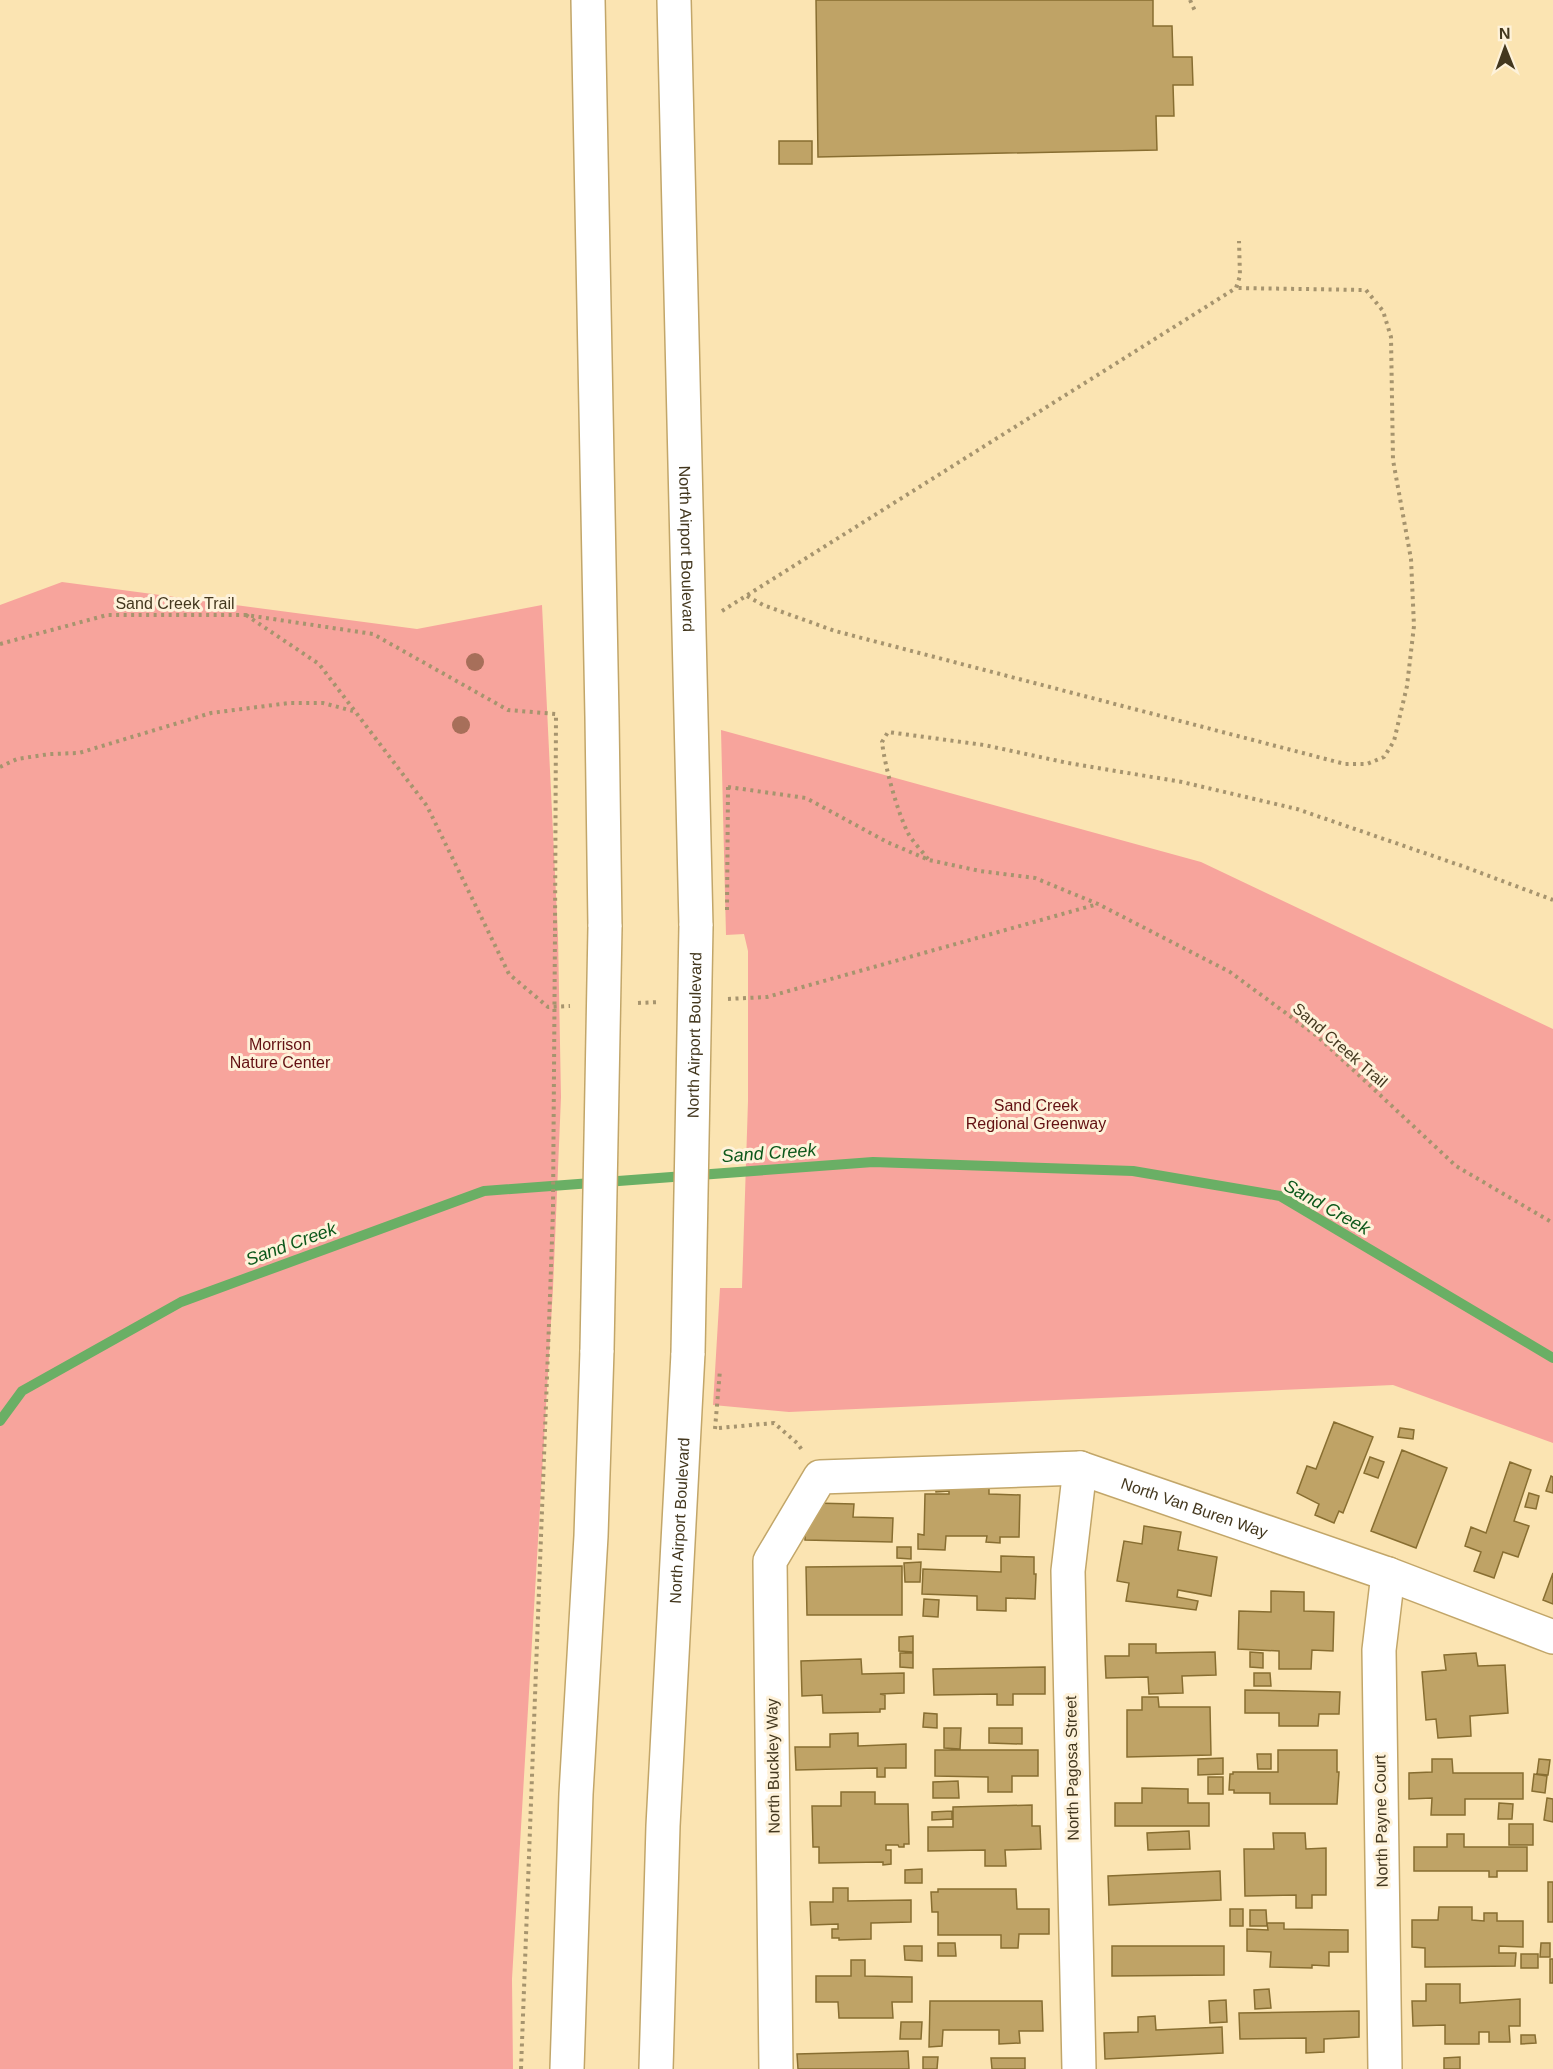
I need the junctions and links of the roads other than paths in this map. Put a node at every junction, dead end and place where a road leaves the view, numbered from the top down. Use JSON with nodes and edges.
{"nodes":[{"id":1,"x":588,"y":0,"type":"edge"},
{"id":2,"x":674,"y":0,"type":"edge"},
{"id":3,"x":1080,"y":1468,"type":"junction"},
{"id":4,"x":820,"y":1477,"type":"joint"},
{"id":5,"x":1388,"y":1574,"type":"junction"},
{"id":6,"x":1553,"y":1637,"type":"edge"},
{"id":7,"x":567,"y":2069,"type":"edge"},
{"id":8,"x":656,"y":2069,"type":"edge"},
{"id":9,"x":776,"y":2069,"type":"edge"},
{"id":10,"x":1079,"y":2069,"type":"edge"},
{"id":11,"x":1385,"y":2069,"type":"edge"}],
"edges":[{"from":1,"to":7,"type":"main road","bridge":true},
{"from":2,"to":8,"type":"main road","name":"North Airport Boulevard","bridge":true},
{"from":3,"to":4,"type":"main road","name":"North Van Buren Way"},
{"from":3,"to":5,"type":"main road","name":"North Van Buren Way"},
{"from":3,"to":10,"type":"main road","name":"North Pagosa Street"},
{"from":4,"to":9,"type":"main road","name":"North Buckley Way"},
{"from":5,"to":6,"type":"main road","name":"North Van Buren Way"},
{"from":5,"to":11,"type":"main road","name":"North Payne Court"}]}
